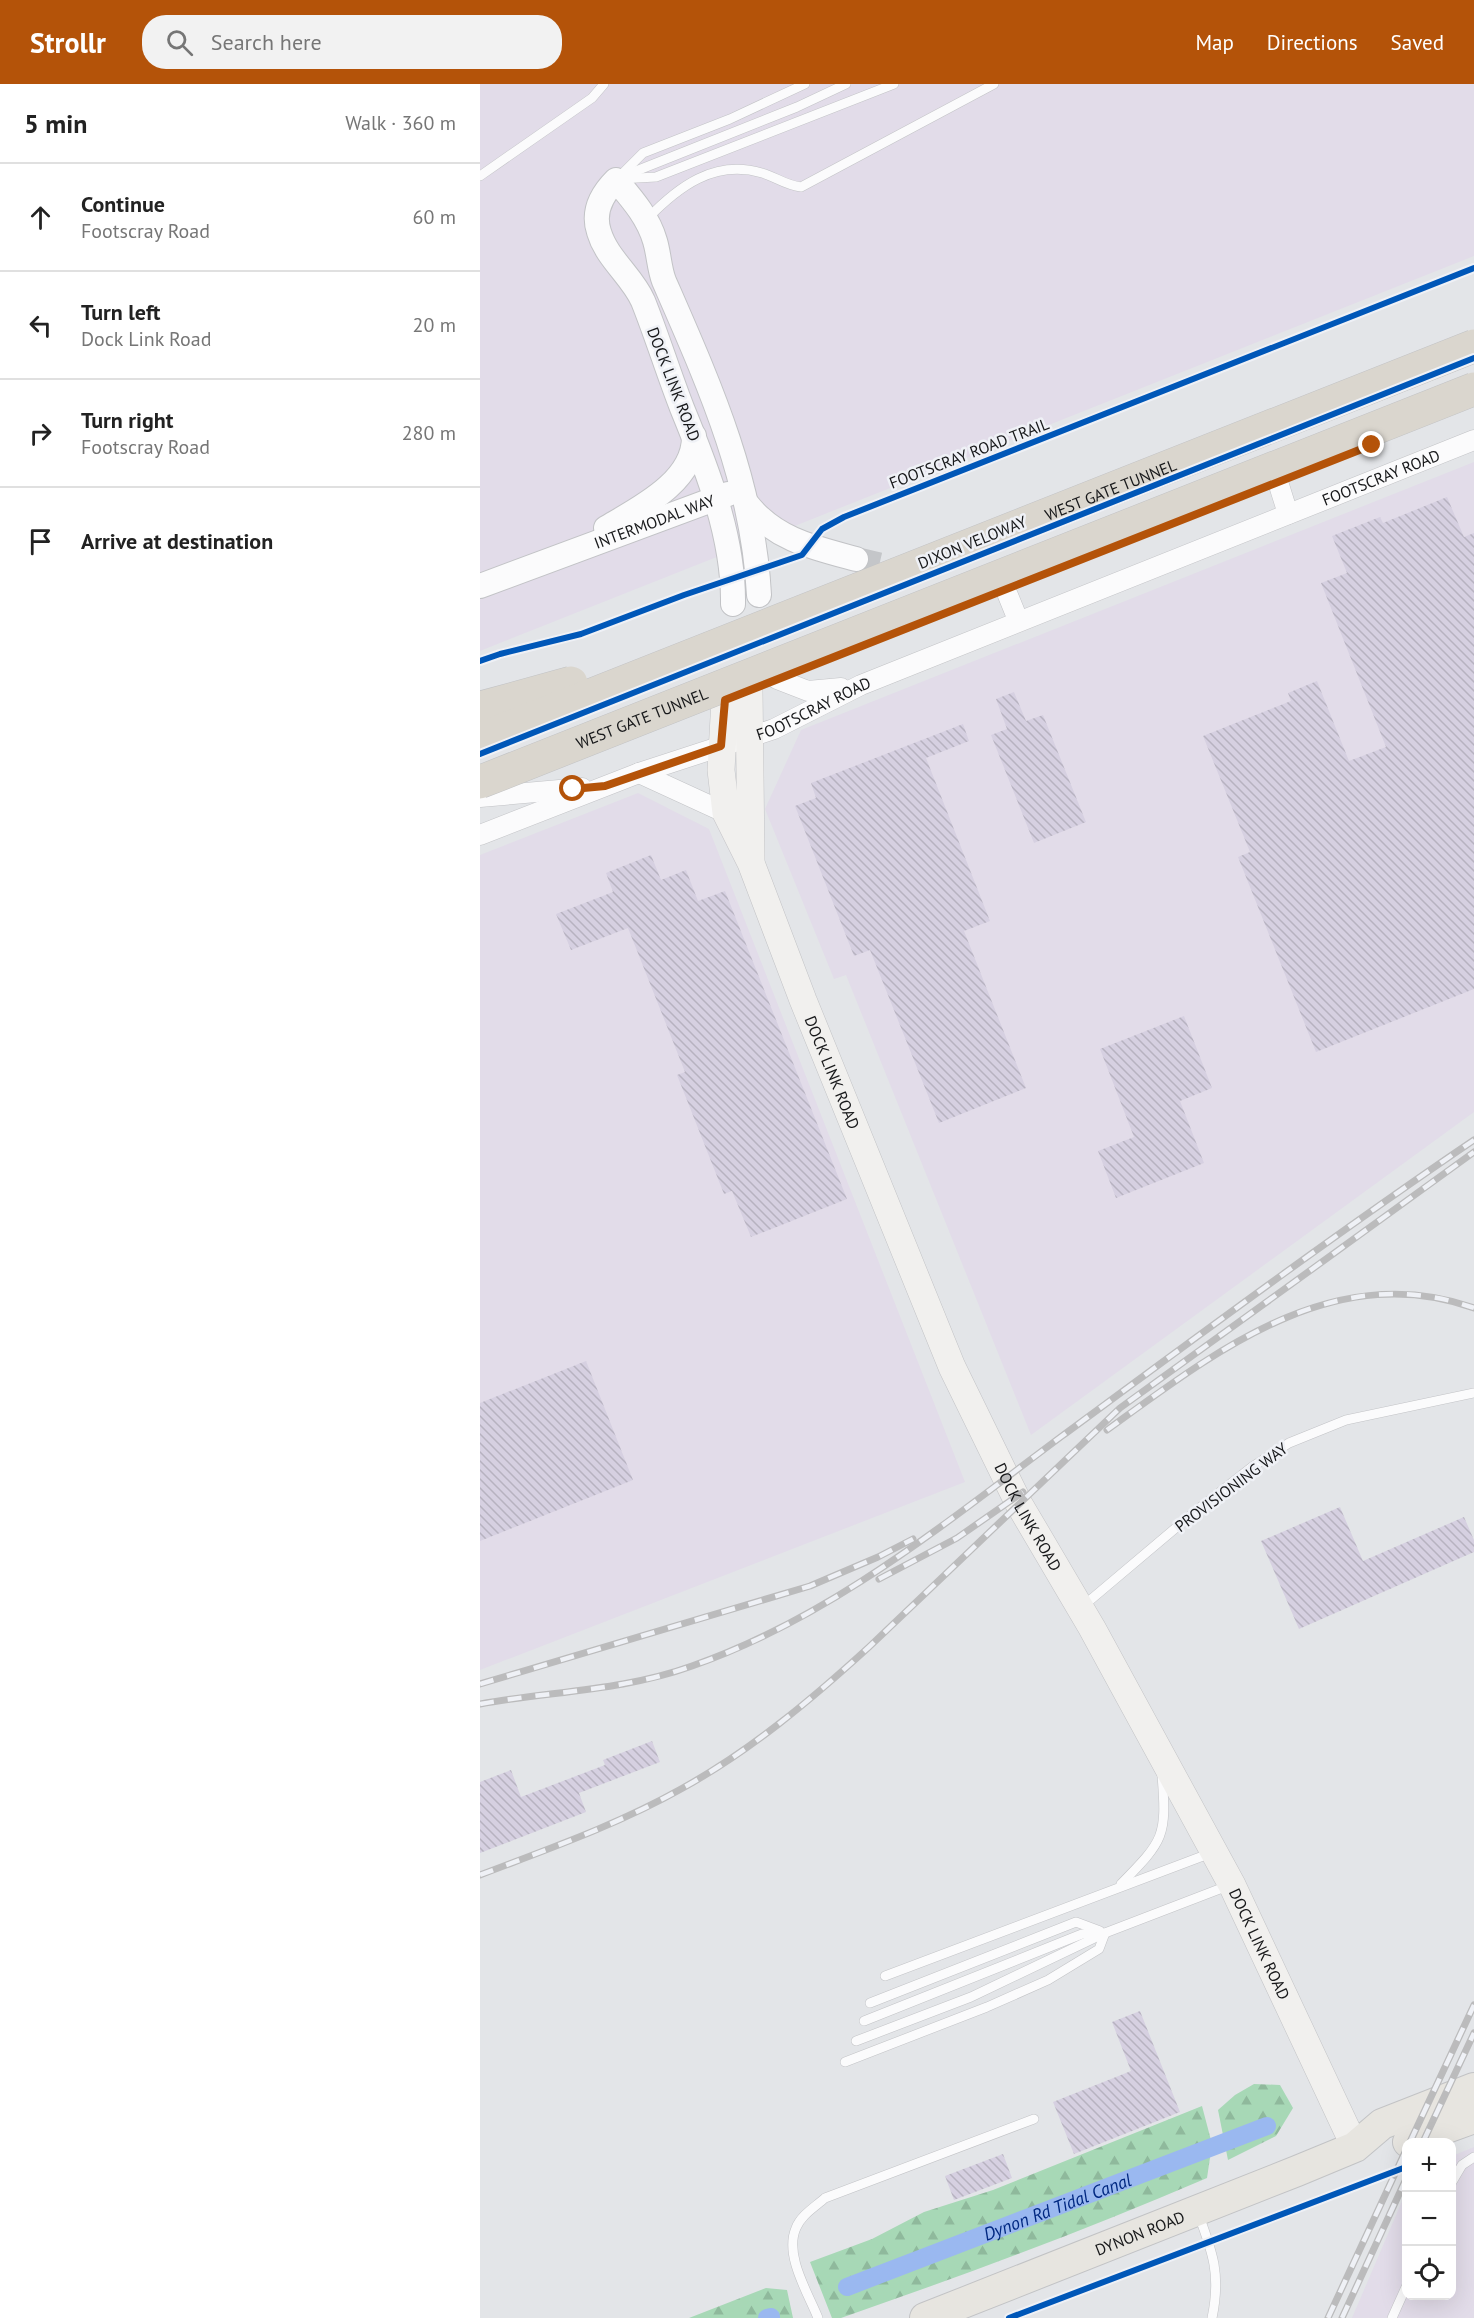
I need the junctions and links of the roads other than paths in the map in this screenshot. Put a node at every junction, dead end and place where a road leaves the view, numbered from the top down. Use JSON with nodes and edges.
{"nodes":[{"id":1,"x":604,"y":84,"type":"edge"},
{"id":2,"x":805,"y":84,"type":"edge"},
{"id":3,"x":846,"y":84,"type":"edge"},
{"id":4,"x":894,"y":84,"type":"edge"},
{"id":5,"x":994,"y":84,"type":"edge"},
{"id":6,"x":480,"y":176,"type":"edge"},
{"id":7,"x":616,"y":180,"type":"junction"},
{"id":8,"x":647,"y":219,"type":"junction"},
{"id":9,"x":1474,"y":346,"type":"edge"},
{"id":10,"x":1474,"y":389,"type":"edge"},
{"id":11,"x":694,"y":436,"type":"junction"},
{"id":12,"x":1474,"y":440,"type":"edge"},
{"id":13,"x":1372,"y":445,"type":"dead end"},
{"id":14,"x":1278,"y":482,"type":"junction"},
{"id":15,"x":746,"y":497,"type":"junction"},
{"id":16,"x":715,"y":499,"type":"junction"},
{"id":17,"x":1288,"y":514,"type":"junction"},
{"id":18,"x":565,"y":552,"type":"junction"},
{"id":19,"x":856,"y":559,"type":"tunnel mouth"},
{"id":20,"x":480,"y":586,"type":"edge"},
{"id":21,"x":1005,"y":588,"type":"junction"},
{"id":22,"x":759,"y":595,"type":"dead end"},
{"id":23,"x":733,"y":604,"type":"dead end"},
{"id":24,"x":1018,"y":620,"type":"junction"},
{"id":25,"x":714,"y":645,"type":"junction"},
{"id":26,"x":861,"y":685,"type":"junction"},
{"id":27,"x":750,"y":689,"type":"junction"},
{"id":28,"x":480,"y":708,"type":"edge"},
{"id":29,"x":748,"y":738,"type":"junction"},
{"id":30,"x":480,"y":739,"type":"edge"},
{"id":31,"x":721,"y":746,"type":"junction"},
{"id":32,"x":639,"y":773,"type":"junction"},
{"id":33,"x":480,"y":782,"type":"edge"},
{"id":34,"x":605,"y":786,"type":"junction"},
{"id":35,"x":480,"y":797,"type":"edge"},
{"id":36,"x":726,"y":813,"type":"junction"},
{"id":37,"x":480,"y":835,"type":"edge"},
{"id":38,"x":751,"y":863,"type":"junction"},
{"id":39,"x":1474,"y":1393,"type":"edge"},
{"id":40,"x":1080,"y":1608,"type":"junction"},
{"id":41,"x":1160,"y":1750,"type":"junction"},
{"id":42,"x":1215,"y":1851,"type":"junction"},
{"id":43,"x":1232,"y":1885,"type":"junction"},
{"id":44,"x":1119,"y":1886,"type":"junction"},
{"id":45,"x":1105,"y":1933,"type":"junction"},
{"id":46,"x":885,"y":1976,"type":"dead end"},
{"id":47,"x":870,"y":2003,"type":"dead end"},
{"id":48,"x":864,"y":2021,"type":"dead end"},
{"id":49,"x":856,"y":2041,"type":"dead end"},
{"id":50,"x":845,"y":2062,"type":"dead end"},
{"id":51,"x":1474,"y":2088,"type":"edge"},
{"id":52,"x":1474,"y":2118,"type":"edge"},
{"id":53,"x":1034,"y":2119,"type":"dead end"},
{"id":54,"x":1420,"y":2138,"type":"edge"},
{"id":55,"x":1402,"y":2145,"type":"edge"},
{"id":56,"x":1355,"y":2147,"type":"junction"},
{"id":57,"x":1474,"y":2157,"type":"edge"},
{"id":58,"x":1456,"y":2175,"type":"edge"},
{"id":59,"x":1198,"y":2212,"type":"junction"},
{"id":60,"x":1402,"y":2297,"type":"edge"},
{"id":61,"x":818,"y":2318,"type":"edge"},
{"id":62,"x":925,"y":2318,"type":"edge"},
{"id":63,"x":1212,"y":2318,"type":"edge"},
{"id":64,"x":1392,"y":2318,"type":"edge"}],
"edges":[{"from":1,"to":6,"type":"lane"},
{"from":2,"to":7,"type":"lane"},
{"from":3,"to":7,"type":"lane"},
{"from":4,"to":7,"type":"lane"},
{"from":5,"to":8,"type":"lane"},
{"from":7,"to":8,"type":"street","name":"DOCK LINK ROAD"},
{"from":7,"to":11,"type":"street","name":"DOCK LINK ROAD"},
{"from":8,"to":15,"type":"street","name":"DOCK LINK ROAD"},
{"from":9,"to":25,"type":"highway","name":"WEST GATE TUNNEL","bridge":true},
{"from":10,"to":33,"type":"highway","name":"WEST GATE TUNNEL","bridge":true},
{"from":11,"to":16,"type":"street","name":"DOCK LINK ROAD"},
{"from":11,"to":18,"type":"street","name":"INTERMODAL WAY"},
{"from":12,"to":17,"type":"street","name":"FOOTSCRAY ROAD"},
{"from":13,"to":14,"type":"main road","name":"FOOTSCRAY ROAD"},
{"from":14,"to":17,"type":"street"},
{"from":14,"to":21,"type":"main road","name":"FOOTSCRAY ROAD"},
{"from":15,"to":16,"type":"street","name":"INTERMODAL WAY"},
{"from":15,"to":19,"type":"street"},
{"from":15,"to":22,"type":"street","name":"DOCK LINK ROAD"},
{"from":16,"to":18,"type":"street","name":"INTERMODAL WAY"},
{"from":16,"to":23,"type":"street","name":"DOCK LINK ROAD"},
{"from":17,"to":24,"type":"street","name":"FOOTSCRAY ROAD"},
{"from":18,"to":20,"type":"street","name":"INTERMODAL WAY"},
{"from":21,"to":24,"type":"street"},
{"from":21,"to":27,"type":"main road","name":"FOOTSCRAY ROAD"},
{"from":24,"to":26,"type":"street","name":"FOOTSCRAY ROAD"},
{"from":25,"to":28,"type":"highway","bridge":true},
{"from":25,"to":30,"type":"highway","name":"WEST GATE TUNNEL","bridge":true},
{"from":26,"to":27,"type":"street"},
{"from":26,"to":29,"type":"street","name":"FOOTSCRAY ROAD"},
{"from":27,"to":29,"type":"main road","name":"DOCK LINK ROAD"},
{"from":27,"to":31,"type":"main road","name":"DOCK LINK ROAD"},
{"from":27,"to":35,"type":"main road","name":"FOOTSCRAY ROAD"},
{"from":29,"to":31,"type":"street","name":"FOOTSCRAY ROAD"},
{"from":29,"to":38,"type":"main road","name":"DOCK LINK ROAD"},
{"from":31,"to":32,"type":"street","name":"FOOTSCRAY ROAD"},
{"from":31,"to":36,"type":"main road","name":"DOCK LINK ROAD"},
{"from":32,"to":34,"type":"street","name":"FOOTSCRAY ROAD"},
{"from":32,"to":36,"type":"street"},
{"from":34,"to":35,"type":"street","name":"FOOTSCRAY ROAD"},
{"from":34,"to":37,"type":"street","name":"FOOTSCRAY ROAD"},
{"from":36,"to":38,"type":"main road","name":"DOCK LINK ROAD"},
{"from":38,"to":40,"type":"main road","name":"DOCK LINK ROAD"},
{"from":39,"to":40,"type":"lane","name":"PROVISIONING WAY"},
{"from":40,"to":41,"type":"main road","name":"DOCK LINK ROAD"},
{"from":41,"to":42,"type":"main road","name":"DOCK LINK ROAD"},
{"from":41,"to":44,"type":"lane"},
{"from":42,"to":43,"type":"main road","name":"DOCK LINK ROAD"},
{"from":42,"to":44,"type":"lane"},
{"from":43,"to":45,"type":"lane"},
{"from":43,"to":56,"type":"main road","name":"DOCK LINK ROAD"},
{"from":44,"to":46,"type":"lane"},
{"from":45,"to":47,"type":"lane"},
{"from":45,"to":48,"type":"lane"},
{"from":45,"to":49,"type":"lane"},
{"from":45,"to":50,"type":"lane"},
{"from":51,"to":56,"type":"main road","name":"DYNON ROAD"},
{"from":52,"to":54,"type":"main road","name":"DYNON ROAD"},
{"from":53,"to":61,"type":"lane"},
{"from":55,"to":56,"type":"main road","name":"DYNON ROAD"},
{"from":56,"to":59,"type":"main road","name":"DYNON ROAD"},
{"from":57,"to":58,"type":"lane"},
{"from":59,"to":62,"type":"main road","name":"DYNON ROAD"},
{"from":59,"to":63,"type":"lane"},
{"from":60,"to":64,"type":"lane"}]}
